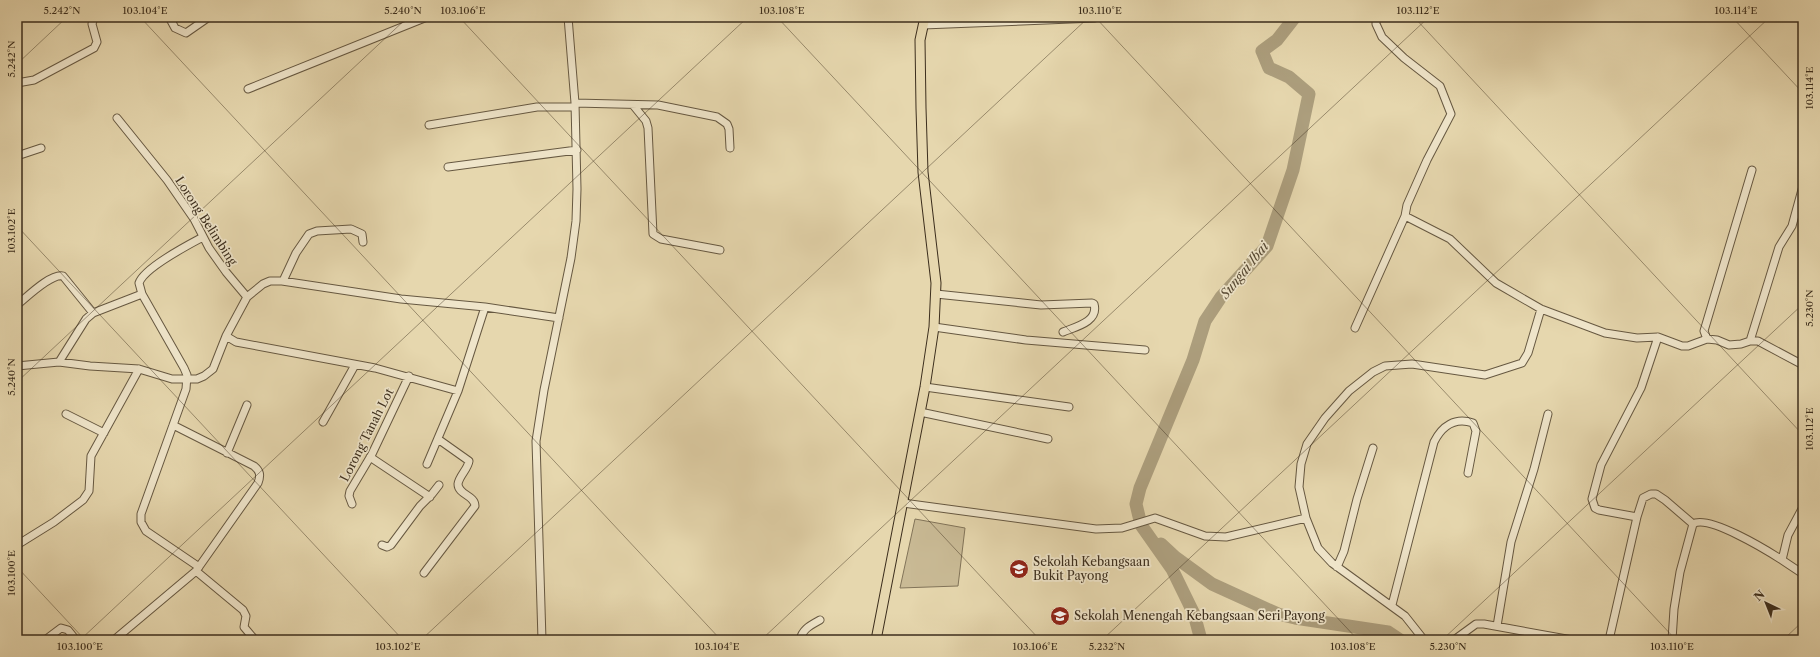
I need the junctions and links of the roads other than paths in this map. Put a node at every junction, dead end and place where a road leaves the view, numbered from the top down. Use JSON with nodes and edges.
{"nodes":[{"id":1,"x":94,"y":17,"type":"edge"},
{"id":2,"x":169,"y":17,"type":"edge"},
{"id":3,"x":209,"y":17,"type":"edge"},
{"id":4,"x":427,"y":17,"type":"edge"},
{"id":5,"x":568,"y":17,"type":"edge"},
{"id":6,"x":1376,"y":17,"type":"edge"},
{"id":7,"x":1095,"y":18,"type":"edge"},
{"id":8,"x":924,"y":21,"type":"edge"},
{"id":9,"x":17,"y":83,"type":"edge"},
{"id":10,"x":248,"y":89,"type":"dead end"},
{"id":11,"x":575,"y":105,"type":"junction"},
{"id":12,"x":634,"y":105,"type":"junction"},
{"id":13,"x":117,"y":118,"type":"dead end"},
{"id":14,"x":429,"y":124,"type":"dead end"},
{"id":15,"x":41,"y":148,"type":"dead end"},
{"id":16,"x":730,"y":148,"type":"dead end"},
{"id":17,"x":577,"y":150,"type":"junction"},
{"id":18,"x":17,"y":156,"type":"edge"},
{"id":19,"x":448,"y":167,"type":"dead end"},
{"id":20,"x":1752,"y":170,"type":"dead end"},
{"id":21,"x":1803,"y":186,"type":"edge"},
{"id":22,"x":1405,"y":216,"type":"junction"},
{"id":23,"x":203,"y":237,"type":"junction"},
{"id":24,"x":363,"y":242,"type":"dead end"},
{"id":25,"x":720,"y":250,"type":"dead end"},
{"id":26,"x":283,"y":281,"type":"junction"},
{"id":27,"x":142,"y":294,"type":"junction"},
{"id":28,"x":936,"y":294,"type":"junction"},
{"id":29,"x":247,"y":297,"type":"junction"},
{"id":30,"x":17,"y":305,"type":"edge"},
{"id":31,"x":485,"y":307,"type":"junction"},
{"id":32,"x":1541,"y":308,"type":"junction"},
{"id":33,"x":93,"y":313,"type":"junction"},
{"id":34,"x":559,"y":318,"type":"junction"},
{"id":35,"x":934,"y":327,"type":"junction"},
{"id":36,"x":1355,"y":328,"type":"dead end"},
{"id":37,"x":1063,"y":332,"type":"dead end"},
{"id":38,"x":226,"y":336,"type":"junction"},
{"id":39,"x":1658,"y":337,"type":"junction"},
{"id":40,"x":1707,"y":339,"type":"junction"},
{"id":41,"x":1750,"y":341,"type":"junction"},
{"id":42,"x":1145,"y":350,"type":"dead end"},
{"id":43,"x":59,"y":362,"type":"junction"},
{"id":44,"x":355,"y":365,"type":"junction"},
{"id":45,"x":1803,"y":365,"type":"edge"},
{"id":46,"x":17,"y":366,"type":"edge"},
{"id":47,"x":139,"y":369,"type":"junction"},
{"id":48,"x":409,"y":376,"type":"junction"},
{"id":49,"x":188,"y":379,"type":"junction"},
{"id":50,"x":925,"y":387,"type":"junction"},
{"id":51,"x":458,"y":391,"type":"junction"},
{"id":52,"x":247,"y":405,"type":"dead end"},
{"id":53,"x":1069,"y":407,"type":"dead end"},
{"id":54,"x":920,"y":412,"type":"junction"},
{"id":55,"x":66,"y":414,"type":"dead end"},
{"id":56,"x":1548,"y":414,"type":"dead end"},
{"id":57,"x":323,"y":422,"type":"dead end"},
{"id":58,"x":173,"y":425,"type":"junction"},
{"id":59,"x":104,"y":433,"type":"junction"},
{"id":60,"x":438,"y":439,"type":"junction"},
{"id":61,"x":1048,"y":439,"type":"dead end"},
{"id":62,"x":1373,"y":448,"type":"dead end"},
{"id":63,"x":227,"y":453,"type":"junction"},
{"id":64,"x":370,"y":457,"type":"junction"},
{"id":65,"x":427,"y":464,"type":"dead end"},
{"id":66,"x":1468,"y":473,"type":"dead end"},
{"id":67,"x":439,"y":484,"type":"dead end"},
{"id":68,"x":430,"y":497,"type":"junction"},
{"id":69,"x":903,"y":503,"type":"junction"},
{"id":70,"x":352,"y":504,"type":"dead end"},
{"id":71,"x":1803,"y":507,"type":"edge"},
{"id":72,"x":1637,"y":517,"type":"junction"},
{"id":73,"x":1306,"y":518,"type":"junction"},
{"id":74,"x":1693,"y":524,"type":"junction"},
{"id":75,"x":17,"y":545,"type":"edge"},
{"id":76,"x":382,"y":545,"type":"dead end"},
{"id":77,"x":1782,"y":560,"type":"junction"},
{"id":78,"x":1337,"y":567,"type":"junction"},
{"id":79,"x":197,"y":569,"type":"junction"},
{"id":80,"x":424,"y":573,"type":"dead end"},
{"id":81,"x":1803,"y":574,"type":"edge"},
{"id":82,"x":1392,"y":605,"type":"junction"},
{"id":83,"x":820,"y":620,"type":"dead end"},
{"id":84,"x":1496,"y":626,"type":"junction"},
{"id":85,"x":121,"y":634,"type":"junction"},
{"id":86,"x":44,"y":640,"type":"edge"},
{"id":87,"x":76,"y":640,"type":"edge"},
{"id":88,"x":114,"y":640,"type":"edge"},
{"id":89,"x":126,"y":640,"type":"edge"},
{"id":90,"x":255,"y":640,"type":"edge"},
{"id":91,"x":542,"y":640,"type":"edge"},
{"id":92,"x":800,"y":640,"type":"edge"},
{"id":93,"x":876,"y":640,"type":"edge"},
{"id":94,"x":1424,"y":640,"type":"edge"},
{"id":95,"x":1454,"y":640,"type":"edge"},
{"id":96,"x":1572,"y":640,"type":"edge"},
{"id":97,"x":1609,"y":640,"type":"edge"},
{"id":98,"x":1672,"y":640,"type":"edge"}],
"edges":[{"from":1,"to":9,"type":"street"},
{"from":2,"to":3,"type":"street"},
{"from":4,"to":10,"type":"street"},
{"from":5,"to":11,"type":"street"},
{"from":6,"to":22,"type":"street"},
{"from":7,"to":8,"type":"street"},
{"from":8,"to":28,"type":"main road"},
{"from":11,"to":12,"type":"street"},
{"from":11,"to":14,"type":"street"},
{"from":11,"to":17,"type":"street"},
{"from":12,"to":16,"type":"street"},
{"from":12,"to":25,"type":"street"},
{"from":13,"to":23,"type":"street","name":"Lorong Belimbing"},
{"from":15,"to":18,"type":"street"},
{"from":17,"to":19,"type":"street"},
{"from":17,"to":34,"type":"street"},
{"from":20,"to":40,"type":"street"},
{"from":21,"to":41,"type":"street"},
{"from":22,"to":32,"type":"street"},
{"from":22,"to":36,"type":"street"},
{"from":23,"to":27,"type":"street"},
{"from":23,"to":29,"type":"street","name":"Lorong Belimbing"},
{"from":24,"to":26,"type":"street"},
{"from":26,"to":29,"type":"street"},
{"from":26,"to":31,"type":"street"},
{"from":27,"to":33,"type":"street"},
{"from":27,"to":49,"type":"street"},
{"from":28,"to":35,"type":"main road"},
{"from":28,"to":37,"type":"street"},
{"from":29,"to":38,"type":"street"},
{"from":30,"to":33,"type":"street"},
{"from":31,"to":34,"type":"street"},
{"from":31,"to":51,"type":"street"},
{"from":32,"to":39,"type":"street"},
{"from":32,"to":73,"type":"street"},
{"from":33,"to":43,"type":"street"},
{"from":34,"to":91,"type":"street"},
{"from":35,"to":42,"type":"street"},
{"from":35,"to":50,"type":"main road"},
{"from":38,"to":44,"type":"street"},
{"from":38,"to":49,"type":"street"},
{"from":39,"to":40,"type":"street"},
{"from":39,"to":72,"type":"street"},
{"from":40,"to":41,"type":"street"},
{"from":41,"to":45,"type":"street"},
{"from":43,"to":46,"type":"street"},
{"from":43,"to":47,"type":"street"},
{"from":44,"to":48,"type":"street"},
{"from":44,"to":57,"type":"street"},
{"from":47,"to":49,"type":"street"},
{"from":47,"to":59,"type":"street"},
{"from":48,"to":51,"type":"street"},
{"from":48,"to":64,"type":"street","name":"Lorong Tanah Lot"},
{"from":49,"to":58,"type":"street"},
{"from":50,"to":53,"type":"street"},
{"from":50,"to":54,"type":"main road"},
{"from":51,"to":60,"type":"street"},
{"from":52,"to":63,"type":"street"},
{"from":54,"to":61,"type":"street"},
{"from":54,"to":69,"type":"main road"},
{"from":55,"to":59,"type":"street"},
{"from":56,"to":84,"type":"street"},
{"from":58,"to":63,"type":"street"},
{"from":58,"to":79,"type":"street"},
{"from":59,"to":75,"type":"street"},
{"from":60,"to":65,"type":"street"},
{"from":60,"to":80,"type":"street"},
{"from":62,"to":78,"type":"street"},
{"from":63,"to":79,"type":"street"},
{"from":64,"to":68,"type":"street"},
{"from":64,"to":70,"type":"street","name":"Lorong Tanah Lot"},
{"from":66,"to":82,"type":"street"},
{"from":67,"to":68,"type":"street"},
{"from":68,"to":76,"type":"street"},
{"from":69,"to":73,"type":"street"},
{"from":69,"to":93,"type":"main road"},
{"from":71,"to":77,"type":"street"},
{"from":72,"to":74,"type":"street"},
{"from":72,"to":97,"type":"street"},
{"from":73,"to":78,"type":"street"},
{"from":74,"to":77,"type":"street"},
{"from":74,"to":98,"type":"street"},
{"from":77,"to":81,"type":"street"},
{"from":78,"to":82,"type":"street"},
{"from":79,"to":85,"type":"street"},
{"from":79,"to":90,"type":"street"},
{"from":82,"to":94,"type":"street"},
{"from":83,"to":92,"type":"street"},
{"from":84,"to":95,"type":"street"},
{"from":84,"to":96,"type":"street"},
{"from":85,"to":88,"type":"street"},
{"from":85,"to":89,"type":"street"},
{"from":86,"to":87,"type":"street"}]}
